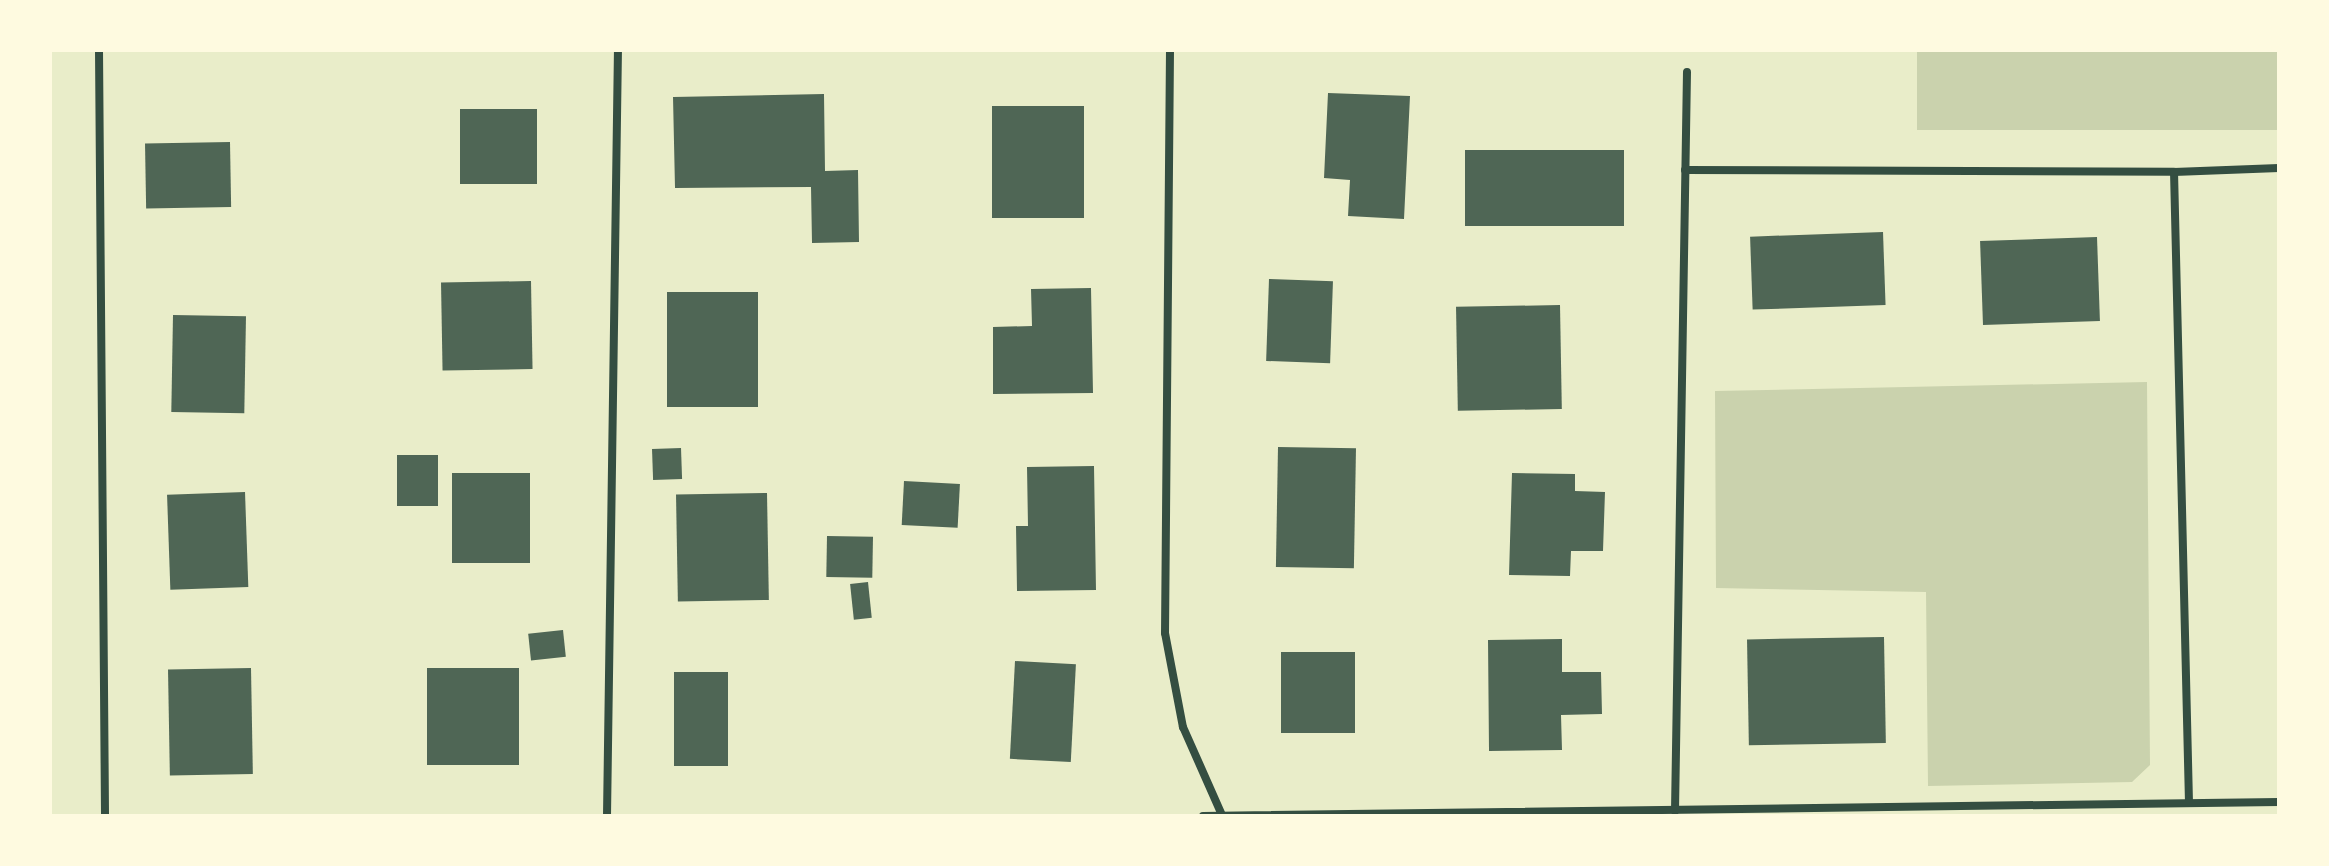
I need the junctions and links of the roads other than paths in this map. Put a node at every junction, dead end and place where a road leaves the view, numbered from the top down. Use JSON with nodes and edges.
{"nodes":[{"id":1,"x":99,"y":50,"type":"edge"},
{"id":2,"x":618,"y":50,"type":"edge"},
{"id":3,"x":1170,"y":50,"type":"edge"},
{"id":4,"x":1687,"y":72,"type":"dead end"},
{"id":5,"x":2279,"y":168,"type":"edge"},
{"id":6,"x":1685,"y":170,"type":"junction"},
{"id":7,"x":2174,"y":172,"type":"junction"},
{"id":8,"x":2279,"y":802,"type":"edge"},
{"id":9,"x":2189,"y":803,"type":"junction"},
{"id":10,"x":1675,"y":811,"type":"junction"},
{"id":11,"x":1222,"y":815,"type":"edge"},
{"id":12,"x":105,"y":816,"type":"edge"},
{"id":13,"x":607,"y":816,"type":"edge"},
{"id":14,"x":1203,"y":816,"type":"edge"}],
"edges":[{"from":1,"to":12,"type":"street"},
{"from":2,"to":13,"type":"street"},
{"from":3,"to":11,"type":"street"},
{"from":4,"to":6,"type":"street"},
{"from":5,"to":7,"type":"street"},
{"from":6,"to":7,"type":"street"},
{"from":6,"to":10,"type":"street"},
{"from":7,"to":9,"type":"street"},
{"from":8,"to":9,"type":"street"},
{"from":9,"to":10,"type":"street"},
{"from":10,"to":11,"type":"street"},
{"from":11,"to":14,"type":"street"}]}
